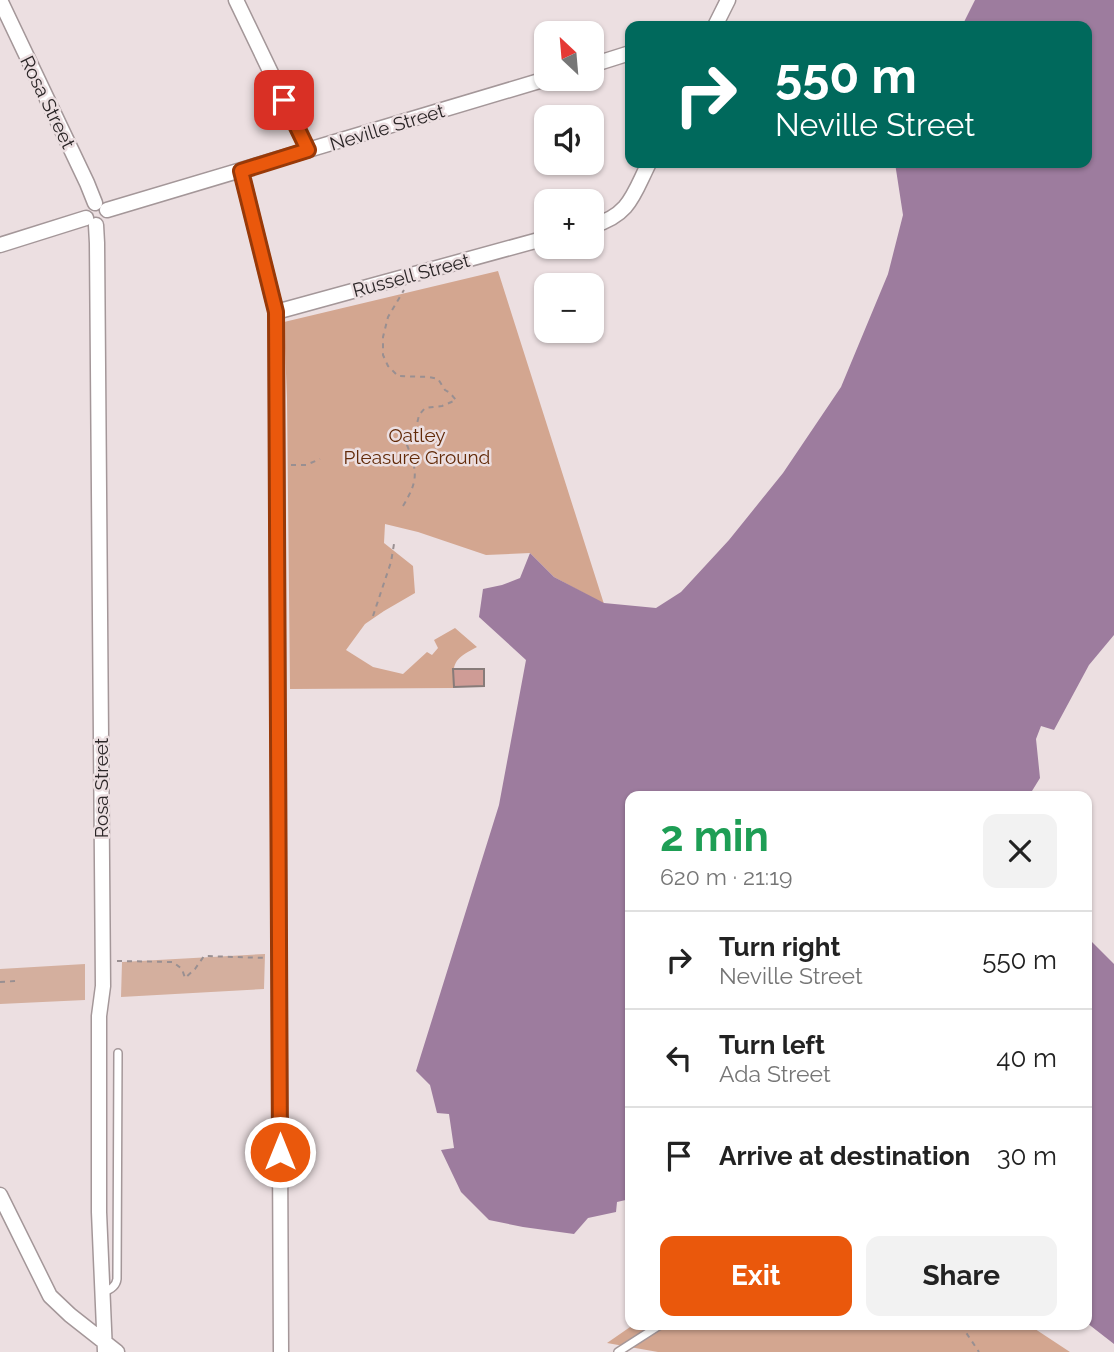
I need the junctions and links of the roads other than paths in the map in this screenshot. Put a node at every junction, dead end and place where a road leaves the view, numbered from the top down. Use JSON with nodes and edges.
{"nodes":[{"id":1,"x":236,"y":0,"type":"edge"},
{"id":2,"x":728,"y":0,"type":"edge"},
{"id":3,"x":0,"y":1,"type":"edge"},
{"id":4,"x":718,"y":21,"type":"edge"},
{"id":5,"x":625,"y":55,"type":"edge"},
{"id":6,"x":604,"y":61,"type":"edge"},
{"id":7,"x":534,"y":83,"type":"edge"},
{"id":8,"x":308,"y":150,"type":"junction"},
{"id":9,"x":647,"y":168,"type":"edge"},
{"id":10,"x":241,"y":171,"type":"junction"},
{"id":11,"x":101,"y":207,"type":"junction"},
{"id":12,"x":91,"y":221,"type":"junction"},
{"id":13,"x":604,"y":222,"type":"edge"},
{"id":14,"x":534,"y":241,"type":"edge"},
{"id":15,"x":0,"y":245,"type":"edge"},
{"id":16,"x":276,"y":312,"type":"junction"},
{"id":17,"x":118,"y":1053,"type":"dead end"},
{"id":18,"x":0,"y":1195,"type":"edge"},
{"id":19,"x":103,"y":1292,"type":"junction"},
{"id":20,"x":652,"y":1330,"type":"edge"},
{"id":21,"x":105,"y":1347,"type":"edge"},
{"id":22,"x":117,"y":1352,"type":"edge"},
{"id":23,"x":281,"y":1352,"type":"edge"},
{"id":24,"x":618,"y":1352,"type":"edge"}],
"edges":[{"from":1,"to":8,"type":"street"},
{"from":2,"to":4,"type":"street"},
{"from":3,"to":11,"type":"street","name":"Rosa Street"},
{"from":5,"to":6,"type":"street"},
{"from":7,"to":8,"type":"street","name":"Neville Street"},
{"from":8,"to":10,"type":"street","name":"Neville Street"},
{"from":9,"to":13,"type":"street"},
{"from":10,"to":11,"type":"street","name":"Neville Street"},
{"from":10,"to":16,"type":"street"},
{"from":11,"to":12,"type":"street"},
{"from":12,"to":15,"type":"street"},
{"from":12,"to":19,"type":"street","name":"Rosa Street"},
{"from":14,"to":16,"type":"street","name":"Russell Street"},
{"from":16,"to":23,"type":"street"},
{"from":17,"to":19,"type":"lane"},
{"from":18,"to":21,"type":"street"},
{"from":19,"to":21,"type":"street","name":"Rosa Street"},
{"from":20,"to":24,"type":"lane"},
{"from":21,"to":22,"type":"street"}]}
